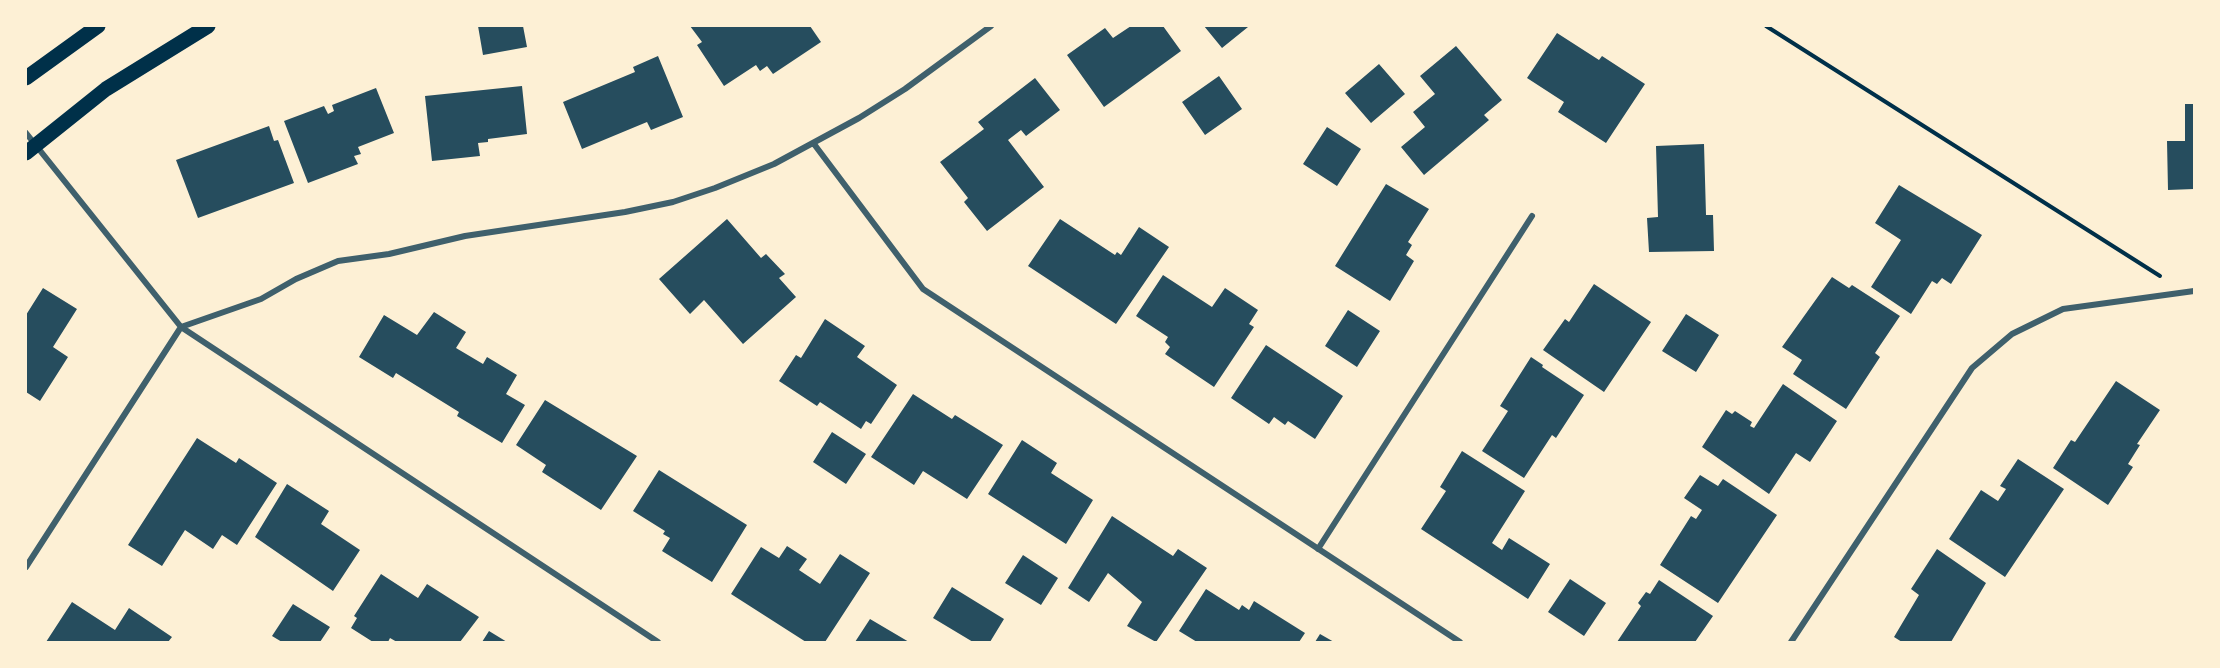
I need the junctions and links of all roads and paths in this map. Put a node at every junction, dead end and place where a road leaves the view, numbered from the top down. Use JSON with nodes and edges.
{"nodes":[{"id":1,"x":98,"y":26,"type":"edge"},
{"id":2,"x":208,"y":26,"type":"edge"},
{"id":3,"x":992,"y":26,"type":"edge"},
{"id":4,"x":1766,"y":26,"type":"edge"},
{"id":5,"x":26,"y":78,"type":"edge"},
{"id":6,"x":28,"y":143,"type":"edge"},
{"id":7,"x":814,"y":144,"type":"junction"},
{"id":8,"x":1532,"y":216,"type":"dead end"},
{"id":9,"x":2185,"y":291,"type":"junction"},
{"id":10,"x":2194,"y":291,"type":"edge"},
{"id":11,"x":181,"y":327,"type":"junction"},
{"id":12,"x":1318,"y":549,"type":"junction"},
{"id":13,"x":26,"y":567,"type":"edge"},
{"id":14,"x":658,"y":642,"type":"edge"},
{"id":15,"x":1460,"y":642,"type":"edge"},
{"id":16,"x":1791,"y":642,"type":"edge"}],
"edges":[{"from":1,"to":5,"type":"main road"},
{"from":2,"to":6,"type":"main road"},
{"from":3,"to":7,"type":"street"},
{"from":4,"to":9,"type":"path"},
{"from":6,"to":11,"type":"street"},
{"from":7,"to":11,"type":"street"},
{"from":7,"to":12,"type":"street"},
{"from":8,"to":12,"type":"street"},
{"from":9,"to":10,"type":"street"},
{"from":9,"to":16,"type":"street"},
{"from":11,"to":13,"type":"street"},
{"from":11,"to":14,"type":"street"},
{"from":12,"to":15,"type":"street"}]}
